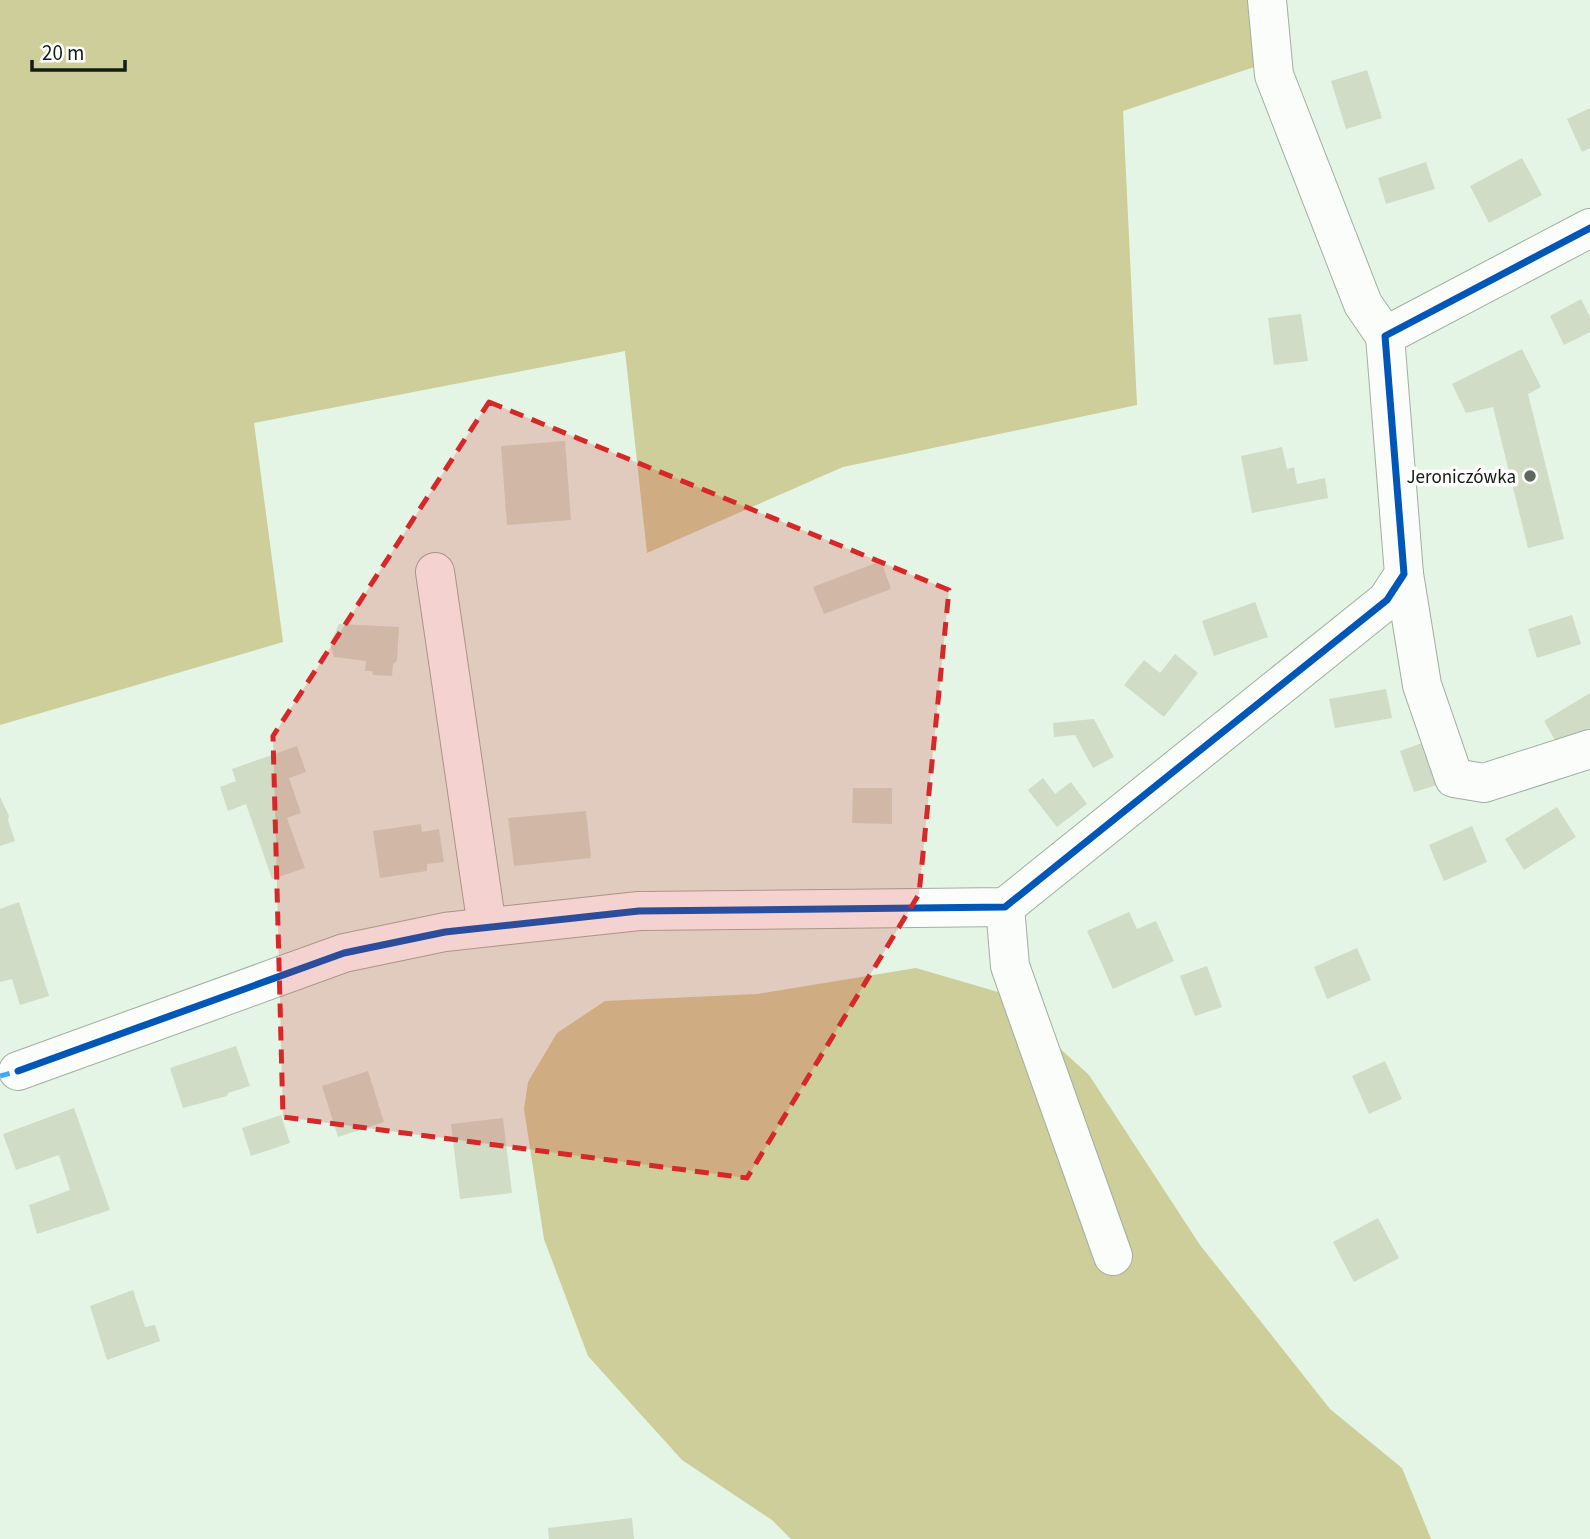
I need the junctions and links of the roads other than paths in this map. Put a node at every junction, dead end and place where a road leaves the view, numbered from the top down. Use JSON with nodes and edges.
{"nodes":[{"id":1,"x":1267,"y":0,"type":"edge"},
{"id":2,"x":1590,"y":228,"type":"edge"},
{"id":3,"x":1385,"y":336,"type":"junction"},
{"id":4,"x":435,"y":572,"type":"dead end"},
{"id":5,"x":1404,"y":574,"type":"junction"},
{"id":6,"x":1590,"y":749,"type":"edge"},
{"id":7,"x":1005,"y":907,"type":"junction"},
{"id":8,"x":487,"y":927,"type":"junction"},
{"id":9,"x":18,"y":1071,"type":"dead end"},
{"id":10,"x":1113,"y":1255,"type":"dead end"}],
"edges":[{"from":1,"to":3,"type":"street"},
{"from":2,"to":3,"type":"street"},
{"from":3,"to":5,"type":"street"},
{"from":4,"to":8,"type":"street"},
{"from":5,"to":6,"type":"street"},
{"from":5,"to":7,"type":"street"},
{"from":7,"to":8,"type":"street"},
{"from":7,"to":10,"type":"street"},
{"from":8,"to":9,"type":"street"}]}
